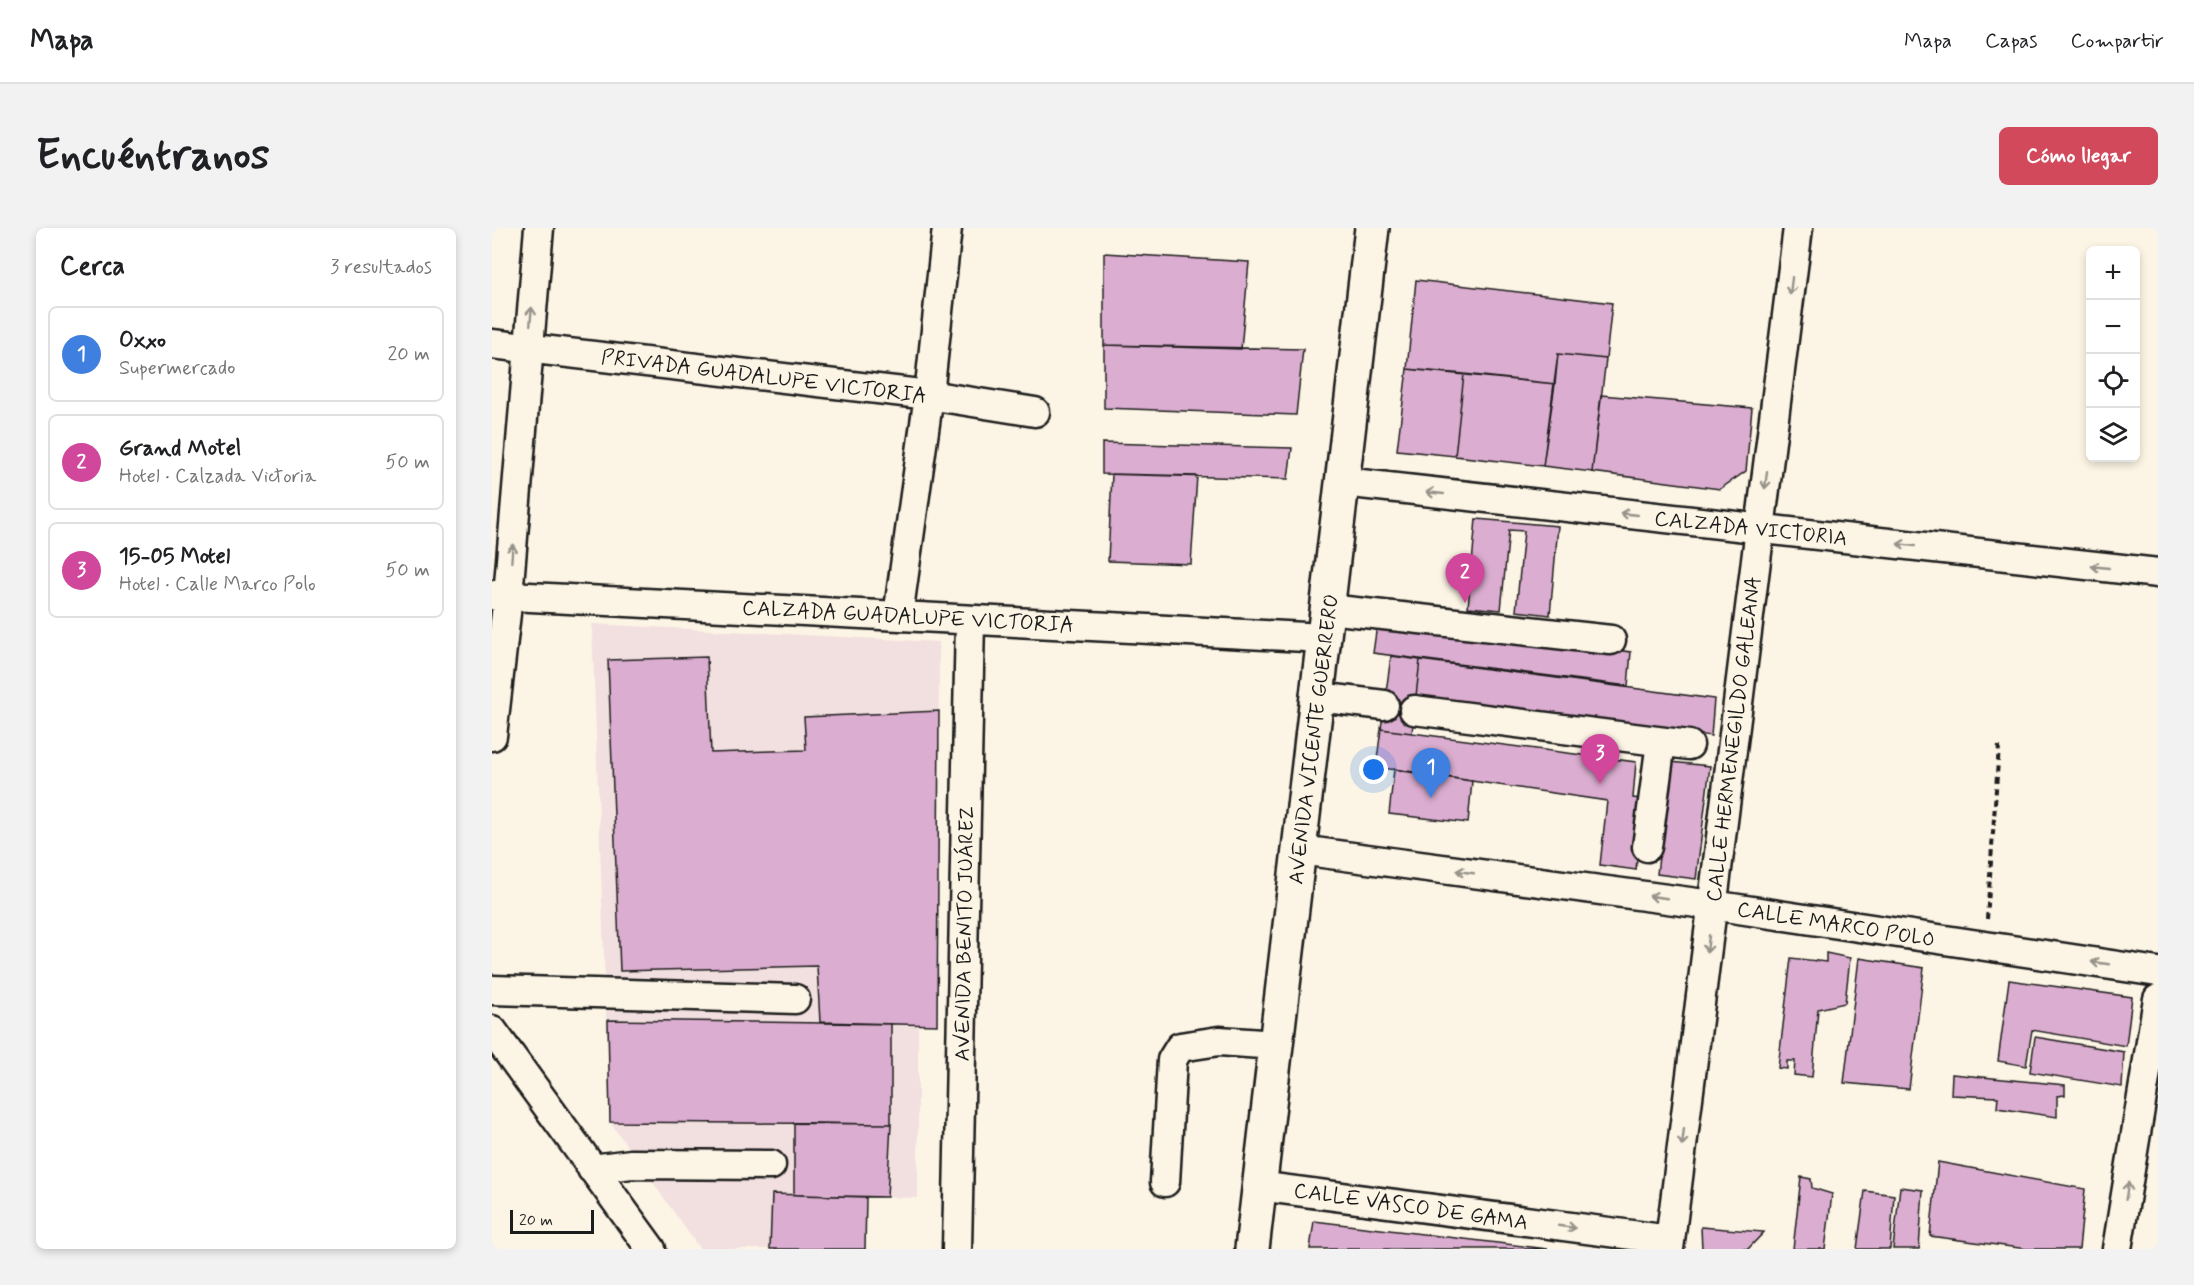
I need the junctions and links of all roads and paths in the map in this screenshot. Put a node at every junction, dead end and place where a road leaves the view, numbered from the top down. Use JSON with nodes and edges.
{"nodes":[{"id":1,"x":539,"y":228,"type":"edge"},
{"id":2,"x":948,"y":228,"type":"edge"},
{"id":3,"x":1372,"y":228,"type":"edge"},
{"id":4,"x":1798,"y":228,"type":"edge"},
{"id":5,"x":492,"y":344,"type":"edge"},
{"id":6,"x":528,"y":349,"type":"junction"},
{"id":7,"x":929,"y":395,"type":"junction"},
{"id":8,"x":1035,"y":412,"type":"dead end"},
{"id":9,"x":1343,"y":483,"type":"junction"},
{"id":10,"x":1760,"y":529,"type":"junction"},
{"id":11,"x":2158,"y":573,"type":"edge"},
{"id":12,"x":500,"y":595,"type":"edge"},
{"id":13,"x":898,"y":616,"type":"junction"},
{"id":14,"x":970,"y":620,"type":"junction"},
{"id":15,"x":1326,"y":624,"type":"junction"},
{"id":16,"x":1611,"y":640,"type":"dead end"},
{"id":17,"x":1318,"y":697,"type":"junction"},
{"id":18,"x":1384,"y":705,"type":"dead end"},
{"id":19,"x":1414,"y":710,"type":"dead end"},
{"id":20,"x":492,"y":736,"type":"edge"},
{"id":21,"x":1661,"y":742,"type":"junction"},
{"id":22,"x":1689,"y":745,"type":"dead end"},
{"id":23,"x":1999,"y":746,"type":"dead end"},
{"id":24,"x":1647,"y":847,"type":"dead end"},
{"id":25,"x":1300,"y":850,"type":"junction"},
{"id":26,"x":1713,"y":905,"type":"junction"},
{"id":27,"x":1985,"y":946,"type":"junction"},
{"id":28,"x":2158,"y":972,"type":"edge"},
{"id":29,"x":492,"y":990,"type":"edge"},
{"id":30,"x":795,"y":999,"type":"dead end"},
{"id":31,"x":2158,"y":999,"type":"edge"},
{"id":32,"x":492,"y":1030,"type":"edge"},
{"id":33,"x":1276,"y":1045,"type":"junction"},
{"id":34,"x":771,"y":1165,"type":"dead end"},
{"id":35,"x":592,"y":1169,"type":"junction"},
{"id":36,"x":1165,"y":1182,"type":"dead end"},
{"id":37,"x":1259,"y":1186,"type":"junction"},
{"id":38,"x":1670,"y":1245,"type":"edge"},
{"id":39,"x":651,"y":1249,"type":"edge"},
{"id":40,"x":957,"y":1249,"type":"edge"},
{"id":41,"x":1252,"y":1249,"type":"edge"},
{"id":42,"x":2117,"y":1249,"type":"edge"}],
"edges":[{"from":6,"to":1,"type":"street","one_way":true},
{"from":2,"to":7,"type":"street"},
{"from":3,"to":9,"type":"main road","name":"AVENIDA VICENTE GUERRERO"},
{"from":4,"to":10,"type":"street","name":"CALLE HERMENEGILDO GALEANA","one_way":true},
{"from":5,"to":6,"type":"street","name":"PRIVADA GUADALUPE VICTORIA"},
{"from":6,"to":7,"type":"street","name":"PRIVADA GUADALUPE VICTORIA"},
{"from":12,"to":6,"type":"street","one_way":true},
{"from":7,"to":8,"type":"street","name":"PRIVADA GUADALUPE VICTORIA"},
{"from":7,"to":13,"type":"street"},
{"from":10,"to":9,"type":"street","name":"CALZADA VICTORIA","one_way":true},
{"from":9,"to":15,"type":"main road","name":"AVENIDA VICENTE GUERRERO"},
{"from":11,"to":10,"type":"street","name":"CALZADA VICTORIA","one_way":true},
{"from":10,"to":26,"type":"street","name":"CALLE HERMENEGILDO GALEANA"},
{"from":12,"to":13,"type":"street","name":"CALZADA GUADALUPE VICTORIA"},
{"from":12,"to":20,"type":"street"},
{"from":13,"to":14,"type":"street","name":"CALZADA GUADALUPE VICTORIA"},
{"from":14,"to":15,"type":"street","name":"CALZADA GUADALUPE VICTORIA"},
{"from":14,"to":40,"type":"street","name":"AVENIDA BENITO JUÁREZ"},
{"from":15,"to":16,"type":"street","name":"CALZADA GUADALUPE VICTORIA"},
{"from":15,"to":17,"type":"main road","name":"AVENIDA VICENTE GUERRERO"},
{"from":17,"to":18,"type":"street"},
{"from":17,"to":25,"type":"main road","name":"AVENIDA VICENTE GUERRERO"},
{"from":19,"to":21,"type":"street"},
{"from":21,"to":22,"type":"street"},
{"from":21,"to":24,"type":"street"},
{"from":23,"to":27,"type":"path"},
{"from":26,"to":25,"type":"street","name":"CALLE MARCO POLO","one_way":true},
{"from":25,"to":33,"type":"main road","name":"AVENIDA VICENTE GUERRERO"},
{"from":26,"to":27,"type":"street","name":"CALLE MARCO POLO"},
{"from":26,"to":38,"type":"street","name":"CALLE HERMENEGILDO GALEANA","one_way":true},
{"from":28,"to":27,"type":"street","name":"CALLE MARCO POLO","one_way":true},
{"from":29,"to":30,"type":"street"},
{"from":42,"to":31,"type":"street","one_way":true},
{"from":32,"to":35,"type":"street"},
{"from":33,"to":36,"type":"street"},
{"from":33,"to":37,"type":"main road","name":"AVENIDA VICENTE GUERRERO"},
{"from":34,"to":35,"type":"street"},
{"from":35,"to":39,"type":"street"},
{"from":37,"to":38,"type":"street","name":"CALLE VASCO DE GAMA","one_way":true},
{"from":37,"to":41,"type":"main road","name":"AVENIDA VICENTE GUERRERO"}]}
